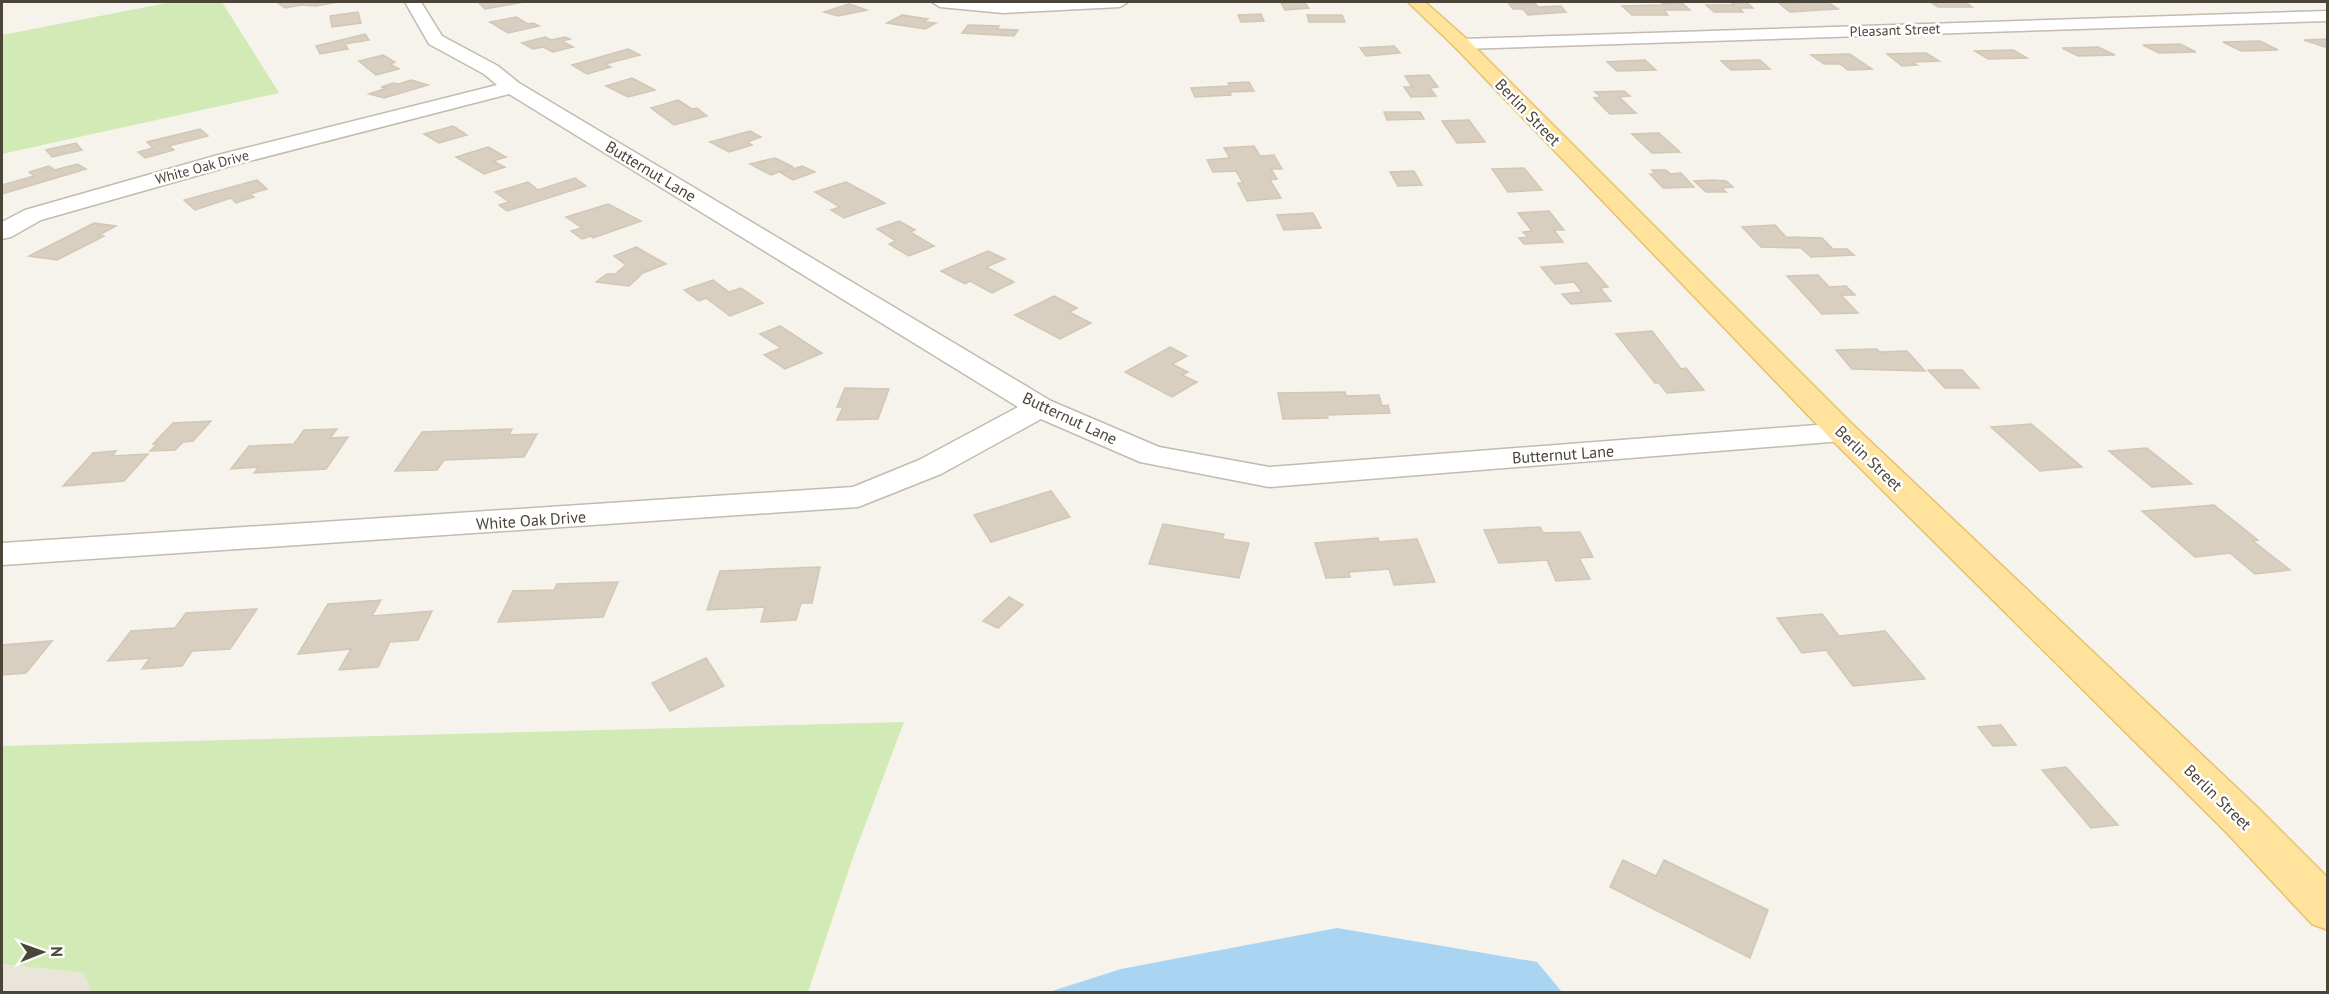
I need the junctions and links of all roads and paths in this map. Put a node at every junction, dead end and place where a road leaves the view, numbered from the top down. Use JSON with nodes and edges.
{"nodes":[{"id":1,"x":412,"y":2,"type":"edge"},
{"id":2,"x":940,"y":2,"type":"edge"},
{"id":3,"x":1120,"y":2,"type":"edge"},
{"id":4,"x":1416,"y":2,"type":"edge"},
{"id":5,"x":2328,"y":16,"type":"edge"},
{"id":6,"x":1462,"y":44,"type":"junction"},
{"id":7,"x":512,"y":87,"type":"junction"},
{"id":8,"x":2,"y":232,"type":"edge"},
{"id":9,"x":1040,"y":407,"type":"junction"},
{"id":10,"x":1842,"y":432,"type":"junction"},
{"id":11,"x":2,"y":554,"type":"edge"},
{"id":12,"x":2328,"y":910,"type":"edge"}],
"edges":[{"from":1,"to":7,"type":"street","name":"Butternut Lane"},
{"from":2,"to":3,"type":"street"},
{"from":4,"to":6,"type":"main road","name":"Berlin Street"},
{"from":5,"to":6,"type":"street","name":"Pleasant Street"},
{"from":6,"to":10,"type":"main road","name":"Berlin Street"},
{"from":7,"to":8,"type":"street","name":"White Oak Drive"},
{"from":7,"to":9,"type":"street","name":"Butternut Lane"},
{"from":9,"to":10,"type":"street","name":"Butternut Lane"},
{"from":9,"to":11,"type":"street","name":"White Oak Drive"},
{"from":10,"to":12,"type":"main road","name":"Berlin Street"}]}
